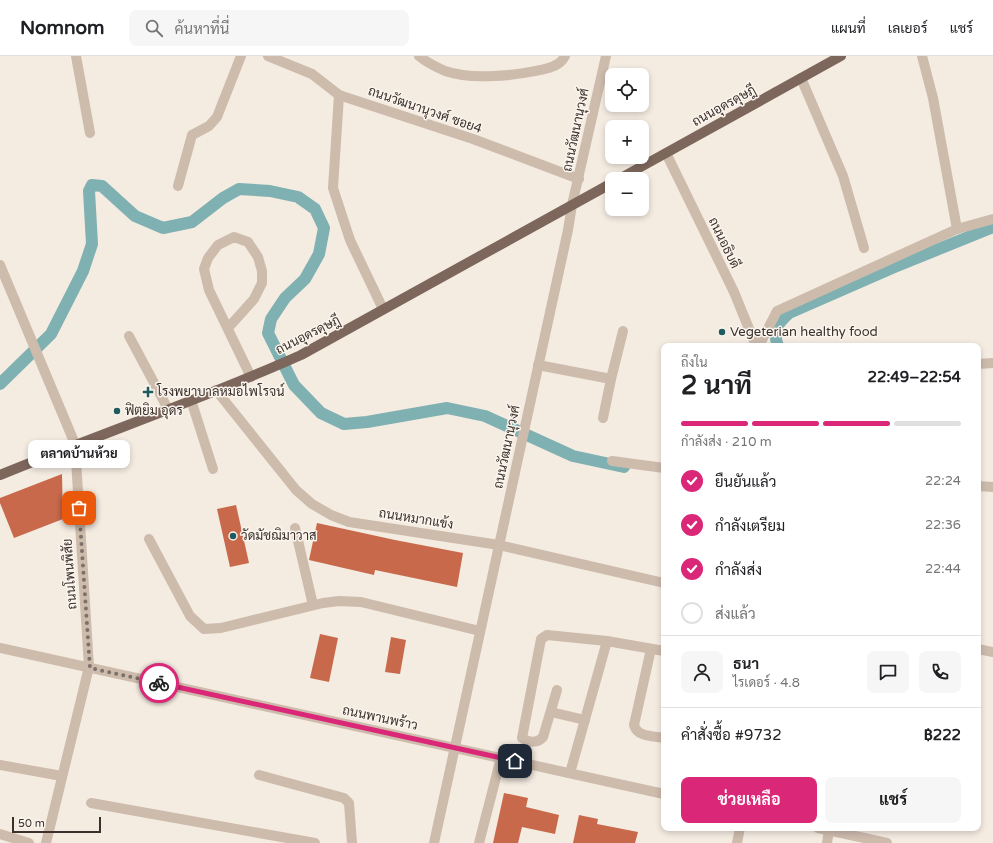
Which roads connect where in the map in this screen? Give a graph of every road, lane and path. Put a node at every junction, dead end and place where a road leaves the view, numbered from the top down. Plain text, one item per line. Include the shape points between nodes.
1 (76, 56) edge
2 (241, 56) edge
3 (268, 56) edge
4 (419, 56) edge
5 (565, 56) edge
6 (606, 56) edge
7 (841, 56) edge
8 (922, 56) edge
9 (801, 78) junction
10 (339, 95) junction
11 (90, 133) dead end
12 (666, 153) junction
13 (632, 172) edge
14 (579, 179) junction
15 (178, 186) dead end
16 (605, 187) edge
17 (572, 205) junction
18 (993, 219) edge
19 (957, 229) junction
20 (864, 248) dead end
21 (0, 265) edge
22 (383, 310) junction
23 (228, 328) junction
24 (624, 331) dead end
25 (129, 336) dead end
26 (755, 343) edge
27 (761, 343) edge
28 (993, 363) edge
29 (538, 364) junction
30 (981, 364) edge
31 (251, 377) junction
32 (611, 379) junction
33 (216, 390) junction
34 (191, 400) junction
35 (168, 409) junction
36 (602, 418) dead end
37 (75, 444) junction
38 (612, 461) dead end
39 (661, 468) edge
40 (213, 469) dead end
41 (0, 475) edge
42 (981, 486) edge
43 (993, 487) edge
44 (295, 528) dead end
45 (149, 539) dead end
46 (499, 546) junction
47 (661, 582) edge
48 (312, 605) junction
49 (480, 630) junction
50 (606, 641) junction
51 (0, 648) edge
52 (651, 649) junction
53 (981, 650) edge
54 (661, 651) edge
55 (993, 652) edge
56 (90, 668) junction
57 (557, 690) dead end
58 (551, 712) junction
59 (585, 720) junction
60 (661, 738) edge
61 (455, 748) junction
62 (501, 758) junction
63 (0, 765) edge
64 (570, 773) junction
65 (259, 775) dead end
66 (62, 776) junction
67 (661, 793) edge
68 (91, 803) dead end
69 (739, 831) edge
70 (829, 831) edge
71 (832, 831) edge
72 (0, 834) edge
73 (866, 841) edge
74 (29, 843) edge
75 (46, 843) edge
76 (316, 843) edge
77 (352, 843) edge
78 (434, 843) edge
79 (479, 843) edge
80 (737, 843) edge
81 (827, 843) edge
82 (886, 843) edge

1 - 11 street
2 - 15 street via 217,117 209,126 192,135
3 - 10 street, ถนนวัฒนานุวงศ์ ซอย4 via 312,74
4 - 5 street via 445,71 463,75 495,76 542,70 555,66
6 - 14 street, ถนนวัฒนานุวงศ์
7 - 9 main road, ถนนอุดรดุษฎี
8 - 19 street via 933,98
9 - 12 main road, ถนนอุดรดุษฎี
9 - 20 street via 843,176
10 - 14 street, ถนนวัฒนานุวงศ์ ซอย4
10 - 22 street via 333,188 350,240
12 - 13 main road, ถนนอุดรดุษฎี
12 - 26 street, ถนนอธิบดี via 734,292
14 - 17 street, ถนนวัฒนานุวงศ์
16 - 17 main road, ถนนอุดรดุษฎี
17 - 22 main road, ถนนอุดรดุษฎี
17 - 29 street, ถนนวัฒนานุวงศ์
18 - 19 street
19 - 27 street via 777,311
21 - 37 street, ถนนโพนพิสัย
22 - 31 main road, ถนนอุดรดุษฎี via 301,355
23 - 23 street via 208,290 204,269 208,258 218,245 234,237 248,242 258,257 262,282 254,299
23 - 31 street
24 - 32 street
25 - 35 street
28 - 30 street
29 - 32 street
29 - 46 street, ถนนวัฒนานุวงศ์
31 - 33 main road, ถนนอุดรดุษฎี
32 - 36 street
33 - 34 main road, ถนนอุดรดุษฎี
33 - 46 street, ถนนหมากแข้ง via 296,490 312,504 331,515 349,522
34 - 35 main road, ถนนอุดรดุษฎี
34 - 40 street
35 - 37 main road, ถนนอุดรดุษฎี
37 - 41 main road, ถนนอุดรดุษฎี
37 - 56 street, ถนนโพนพิสัย
38 - 39 street
42 - 43 street
44 - 48 street
45 - 48 street via 190,616 204,629 221,628
46 - 47 street, ถนนหมากแข้ง
46 - 49 street, ถนนวัฒนานุวงศ์
48 - 49 street via 339,601 361,602
49 - 61 street, ถนนวัฒนานุวงศ์
50 - 52 street
50 - 58 street via 543,636 522,738 540,741
50 - 59 street
51 - 56 street, ถนนพานพร้าว
52 - 54 street
52 - 60 street via 634,725 639,734
53 - 55 street
56 - 61 street, ถนนพานพร้าว
56 - 66 street, ถนนโพนพิสัย
57 - 58 street
58 - 59 street
59 - 64 street
61 - 62 street, ถนนพานพร้าว
61 - 78 street, ถนนวัฒนานุวงศ์
62 - 64 street, ถนนพานพร้าว
62 - 79 street
63 - 66 street
64 - 67 street, ถนนพานพร้าว
65 - 77 street via 347,800
66 - 75 street, ถนนโพนพิสัย
68 - 76 street
69 - 80 street
70 - 81 street
71 - 73 street
72 - 74 street
73 - 82 street

